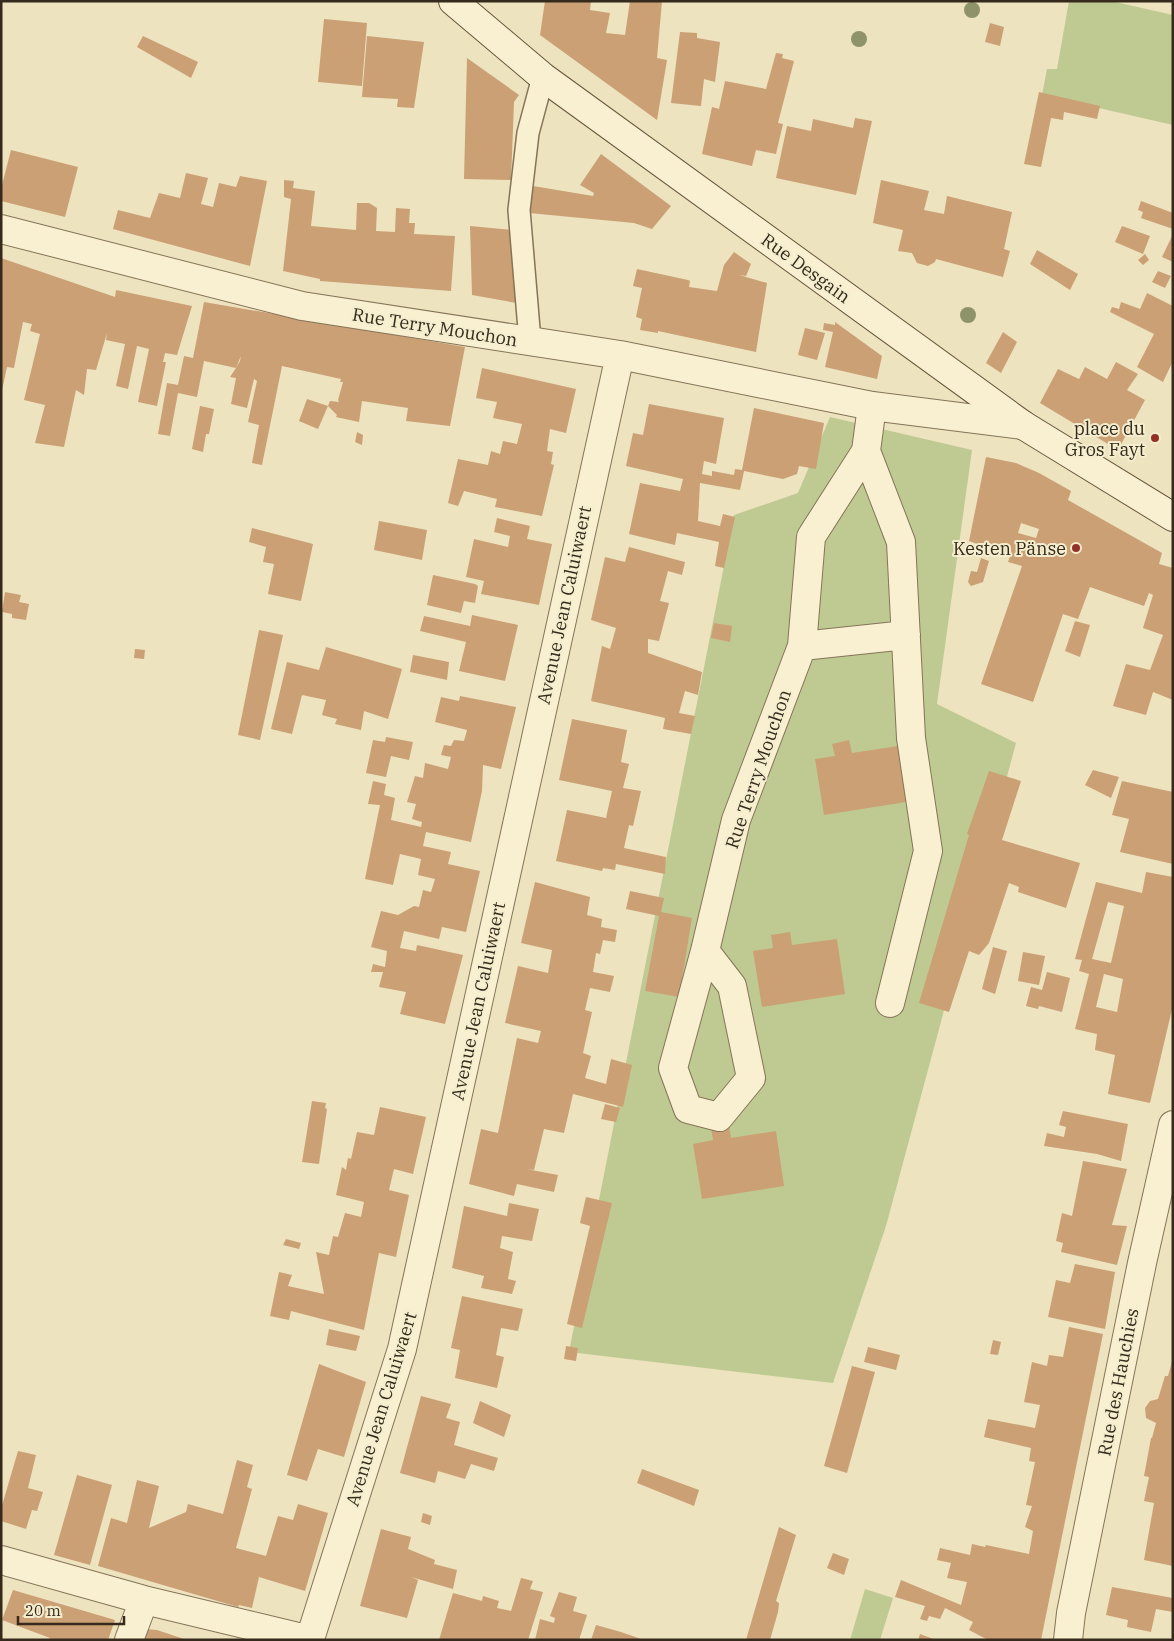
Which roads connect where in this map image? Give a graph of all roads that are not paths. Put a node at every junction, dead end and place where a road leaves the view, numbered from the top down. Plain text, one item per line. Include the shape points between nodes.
1 (453, 1) edge
2 (543, 77) junction
3 (1, 229) edge
4 (530, 341) junction
5 (620, 355) junction
6 (872, 406) junction
7 (1023, 425) junction
8 (866, 451) junction
9 (1173, 517) edge
10 (906, 636) junction
11 (802, 646) junction
12 (706, 950) junction
13 (890, 1003) dead end
14 (1173, 1125) edge
15 (1, 1560) edge
16 (144, 1600) junction
17 (129, 1640) edge
18 (310, 1640) edge
19 (1068, 1640) edge

1 - 2 street, Rue Desgain
2 - 4 lane via 528,132 519,210
2 - 7 street, Rue Desgain
3 - 4 street, Rue Terry Mouchon via 302,306
4 - 5 street, Rue Terry Mouchon
5 - 6 street, Rue Terry Mouchon
5 - 18 street, Avenue Jean Caluiwaert via 402,1350
6 - 7 street, Rue Terry Mouchon
6 - 8 street, Rue Terry Mouchon
7 - 9 street, Rue Desgain
8 - 10 street, Rue Terry Mouchon via 901,542
8 - 11 street, Rue Terry Mouchon via 811,537
10 - 11 street
10 - 13 street, Rue Terry Mouchon via 911,738 928,851
11 - 12 street, Rue Terry Mouchon via 736,820
12 - 12 street, Rue Terry Mouchon via 732,986 751,1078 719,1116 688,1110 673,1068
14 - 19 street, Rue des Hauchies via 1140,1272
15 - 16 street
16 - 17 street
16 - 18 street

